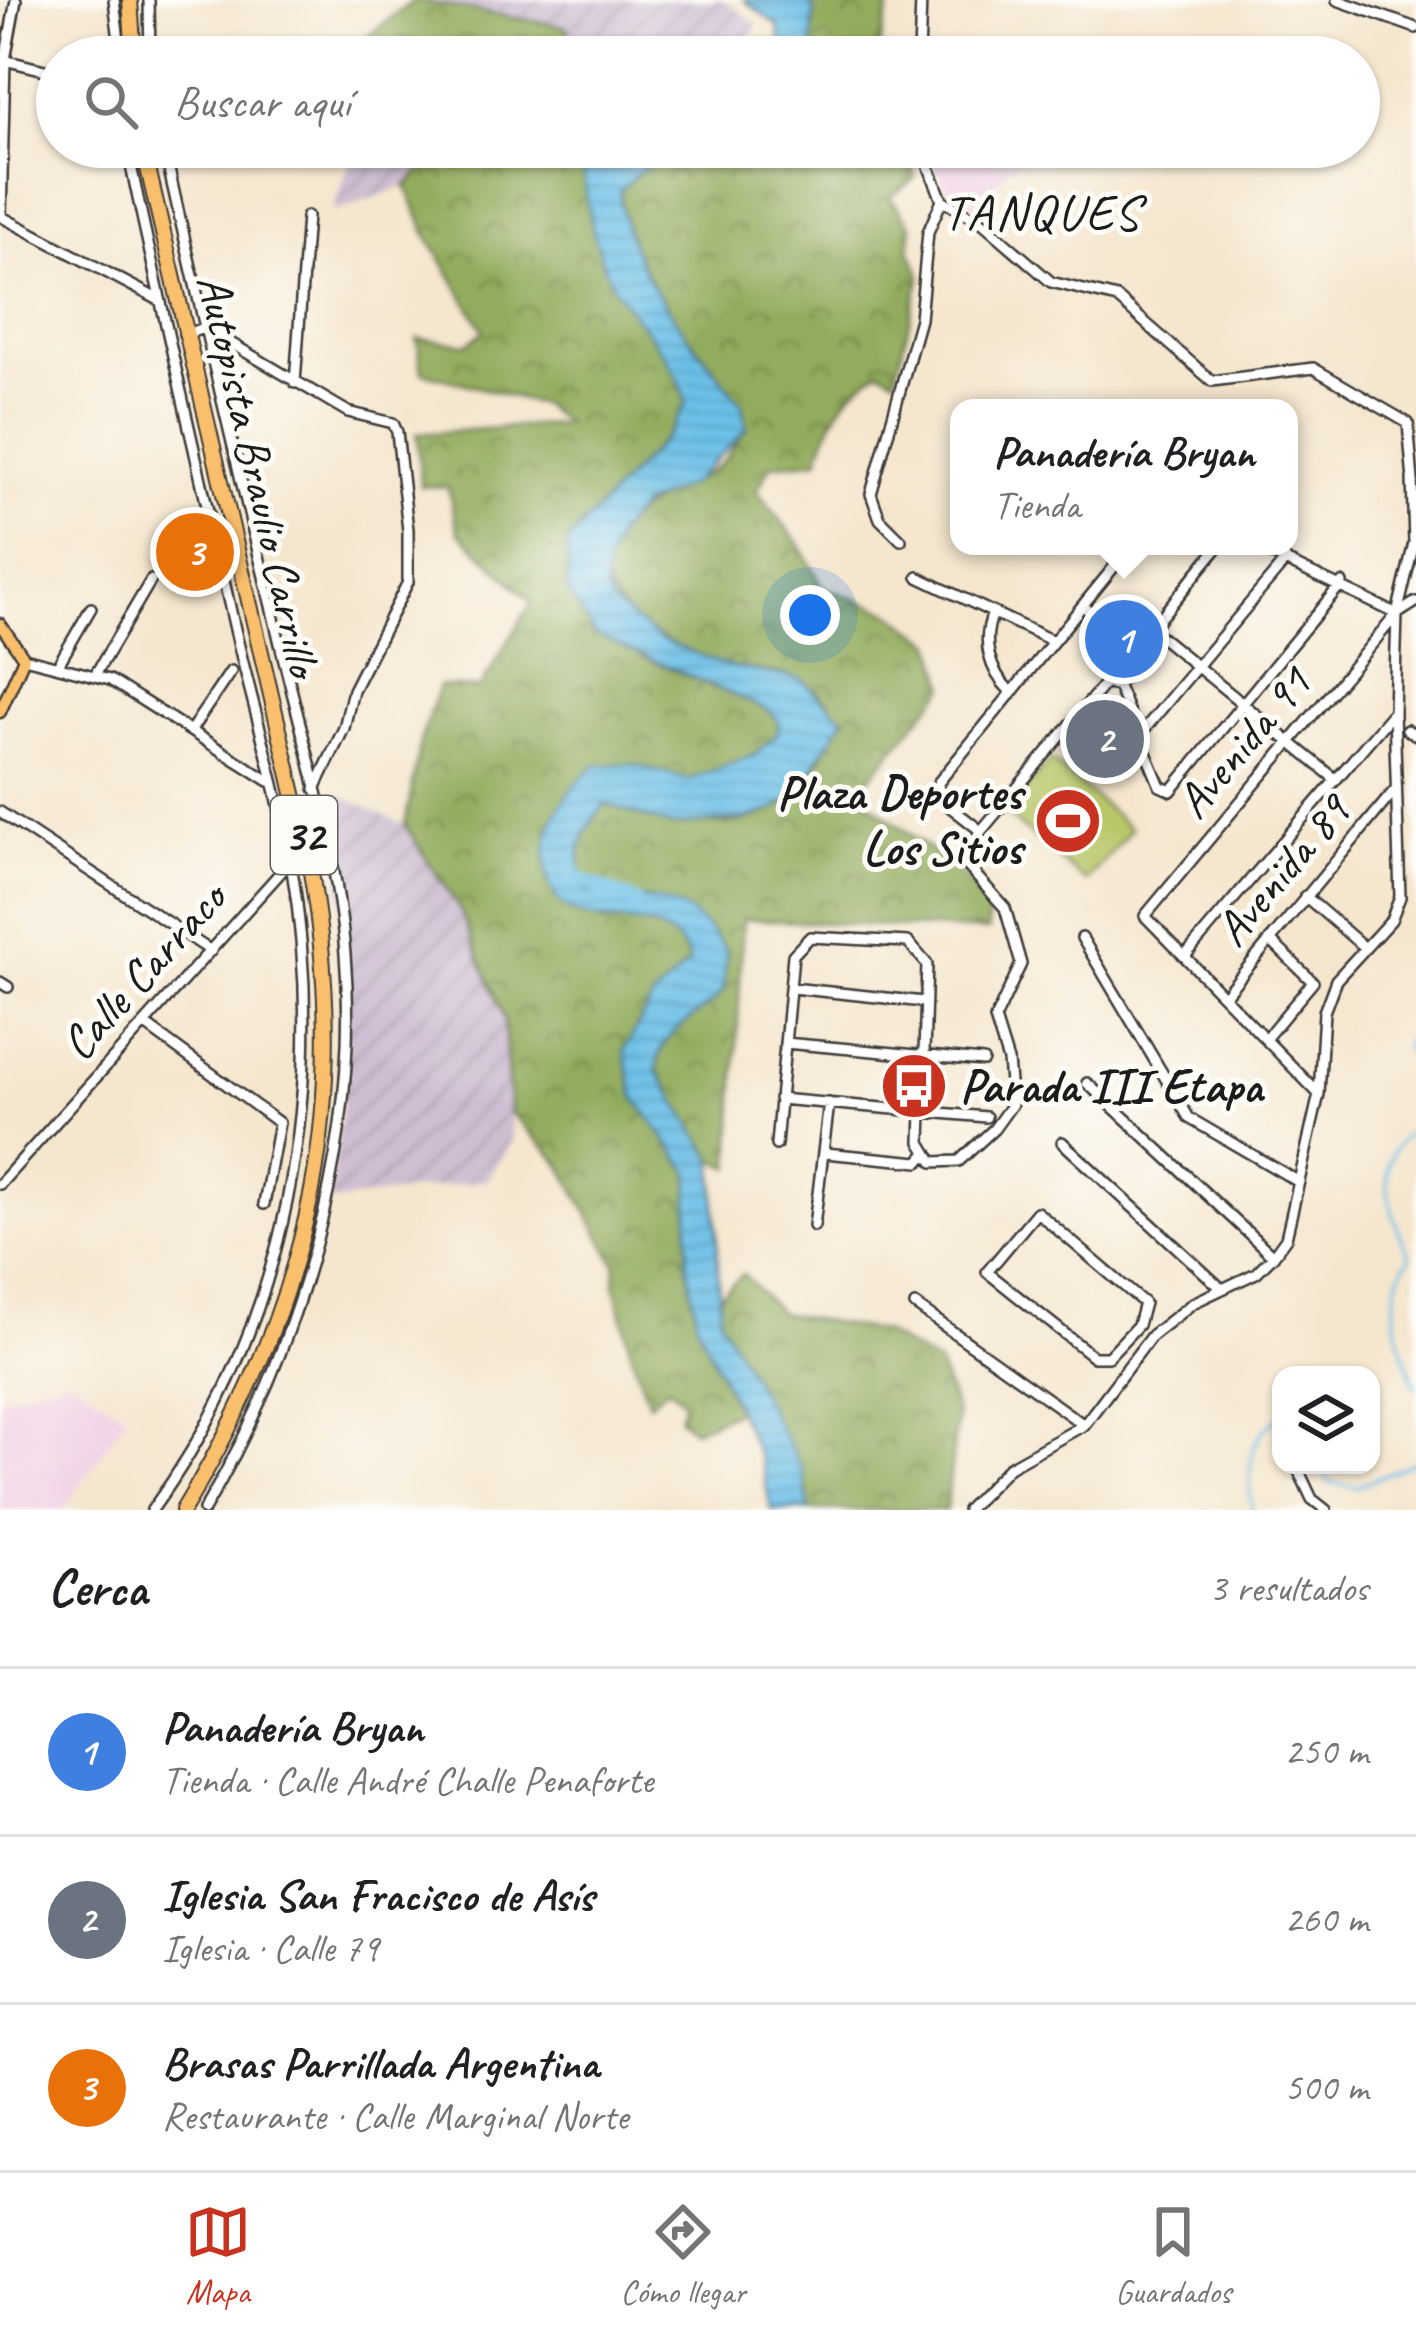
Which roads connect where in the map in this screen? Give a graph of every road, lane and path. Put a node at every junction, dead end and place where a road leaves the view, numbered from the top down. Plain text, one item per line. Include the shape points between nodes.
1 (16, 0) edge
2 (114, 0) edge
3 (130, 0) edge
4 (149, 0) edge
5 (921, 0) edge
6 (1337, 0) edge
7 (1416, 28) edge
8 (118, 36) edge
9 (133, 36) edge
10 (150, 36) edge
11 (920, 36) edge
12 (2, 59) edge
13 (36, 68) edge
14 (131, 168) edge
15 (148, 168) edge
16 (169, 168) edge
17 (929, 168) edge
18 (942, 200) junction
19 (307, 216) dead end
20 (1, 217) edge
21 (159, 300) junction
22 (205, 328) junction
23 (184, 334) junction
24 (295, 383) junction
25 (1412, 478) junction
26 (1416, 492) edge
27 (901, 541) dead end
28 (1124, 555) edge
29 (1212, 555) edge
30 (1275, 555) edge
31 (1286, 560) junction
32 (918, 577) dead end
33 (151, 580) dead end
34 (1342, 584) junction
35 (1416, 602) edge
36 (1082, 605) junction
37 (92, 608) dead end
38 (993, 613) junction
39 (1397, 614) junction
40 (0, 624) edge
41 (1151, 629) junction
42 (1053, 641) junction
43 (24, 658) junction
44 (58, 665) junction
45 (1113, 667) junction
46 (1200, 668) junction
47 (231, 671) dead end
48 (95, 675) junction
49 (1111, 683) junction
50 (1011, 692) junction
51 (1245, 705) junction
52 (0, 712) edge
53 (1394, 712) junction
54 (191, 730) junction
55 (1138, 737) junction
56 (1289, 742) junction
57 (1334, 778) junction
58 (270, 782) junction
59 (315, 789) junction
60 (1394, 790) junction
61 (0, 812) edge
62 (981, 831) junction
63 (325, 843) junction
64 (306, 845) junction
65 (290, 859) junction
66 (1305, 896) junction
67 (1082, 938) dead end
68 (1270, 940) junction
69 (1365, 948) junction
70 (211, 951) junction
71 (1185, 956) junction
72 (792, 988) junction
73 (1226, 994) junction
74 (924, 1002) junction
75 (144, 1024) junction
76 (1266, 1038) junction
77 (785, 1043) junction
78 (920, 1057) junction
79 (983, 1061) dead end
80 (1087, 1083) dead end
81 (1319, 1094) junction
82 (778, 1099) junction
83 (829, 1103) junction
84 (922, 1112) junction
85 (986, 1117) dead end
86 (1062, 1142) dead end
87 (776, 1145) dead end
88 (825, 1153) junction
89 (926, 1154) junction
90 (1299, 1182) junction
91 (0, 1184) edge
92 (264, 1204) dead end
93 (814, 1226) dead end
94 (306, 1255) junction
95 (1274, 1256) junction
96 (1222, 1289) junction
97 (916, 1305) dead end
98 (1138, 1325) junction
99 (1152, 1335) junction
100 (1084, 1425) junction
101 (239, 1433) junction
102 (1300, 1474) edge
103 (152, 1510) edge
104 (183, 1510) edge
105 (204, 1510) edge
106 (968, 1510) edge
107 (1326, 1510) edge

1 - 12 street
2 - 8 street
3 - 9 highway
4 - 10 street
5 - 11 street
6 - 7 street
12 - 13 street
12 - 20 street
14 - 21 street
15 - 23 highway, Autopista Braulio Carrillo / 32
16 - 22 street
17 - 18 street
18 - 25 street via 983,223 1051,282 1122,301 1212,381 1310,368 1325,374 1410,426
18 - 27 street via 928,232 920,320 871,494
19 - 24 street
20 - 21 street
21 - 58 street
22 - 23 street
22 - 24 street
22 - 59 street
23 - 64 highway, Autopista Braulio Carrillo / 32
24 - 59 street via 365,419 393,423 408,530 401,602 353,690
25 - 26 street
25 - 39 street via 1414,544
28 - 36 street
29 - 41 street
30 - 31 street
31 - 34 street
31 - 46 street
32 - 38 street
33 - 48 street
34 - 39 street
34 - 51 street
35 - 39 street
36 - 42 street
36 - 45 street
37 - 44 street
38 - 42 street
38 - 50 street via 989,656
39 - 53 street
39 - 56 street, Avenida 91
40 - 43 main road
41 - 45 street
41 - 46 street
42 - 50 street
43 - 44 street
43 - 52 main road
44 - 48 street
45 - 49 street
45 - 49 street via 1122,679
46 - 51 street
46 - 55 street
47 - 54 street
48 - 54 street
49 - 55 street
49 - 62 street
50 - 62 street via 936,788
51 - 55 street via 1166,791
51 - 56 street
53 - 57 street
53 - 60 street
54 - 58 street
56 - 57 street
56 - 71 street, Avenida 91 via 1145,916
57 - 71 street
58 - 65 street
59 - 63 street
60 - 66 street, Avenida 89
60 - 69 street via 1400,897
61 - 70 street
62 - 89 street via 963,861 1005,908 1021,964 995,1019 1012,1104 958,1161 941,1164
63 - 64 street
63 - 94 street via 346,956 345,1082
64 - 94 highway, Autopista Braulio Carrillo / 32 via 321,933 326,1057
65 - 70 street, Calle Carraco
65 - 103 street via 308,1040 288,1206 223,1394
66 - 68 street, Avenida 89
66 - 69 street
67 - 90 street via 1189,1118
68 - 73 street, Avenida 89
68 - 76 street via 1313,982
69 - 81 street via 1336,980 1324,1012
70 - 75 street, Calle Carraco
71 - 73 street
72 - 74 street
72 - 74 street via 795,948 810,937 908,942 927,964
72 - 77 street
73 - 76 street
74 - 78 street
75 - 91 street, Calle Carraco
75 - 92 street via 279,1123
76 - 81 street
77 - 78 street
77 - 82 street
78 - 79 street
78 - 84 street
80 - 95 street
81 - 90 street
82 - 83 street
82 - 87 street
83 - 84 street
83 - 88 street
84 - 85 street
84 - 89 street
86 - 96 street
88 - 89 street via 919,1162
88 - 93 street
90 - 95 street via 1287,1239
94 - 101 highway, Autopista Braulio Carrillo / 32
95 - 96 street
96 - 99 street
97 - 100 street
98 - 98 street via 1108,1357 1094,1357 992,1278 988,1266 1037,1212 1144,1303
98 - 99 street
99 - 100 street
100 - 106 street via 1009,1467
101 - 104 highway, Autopista Braulio Carrillo / 32
101 - 105 street
102 - 107 street

